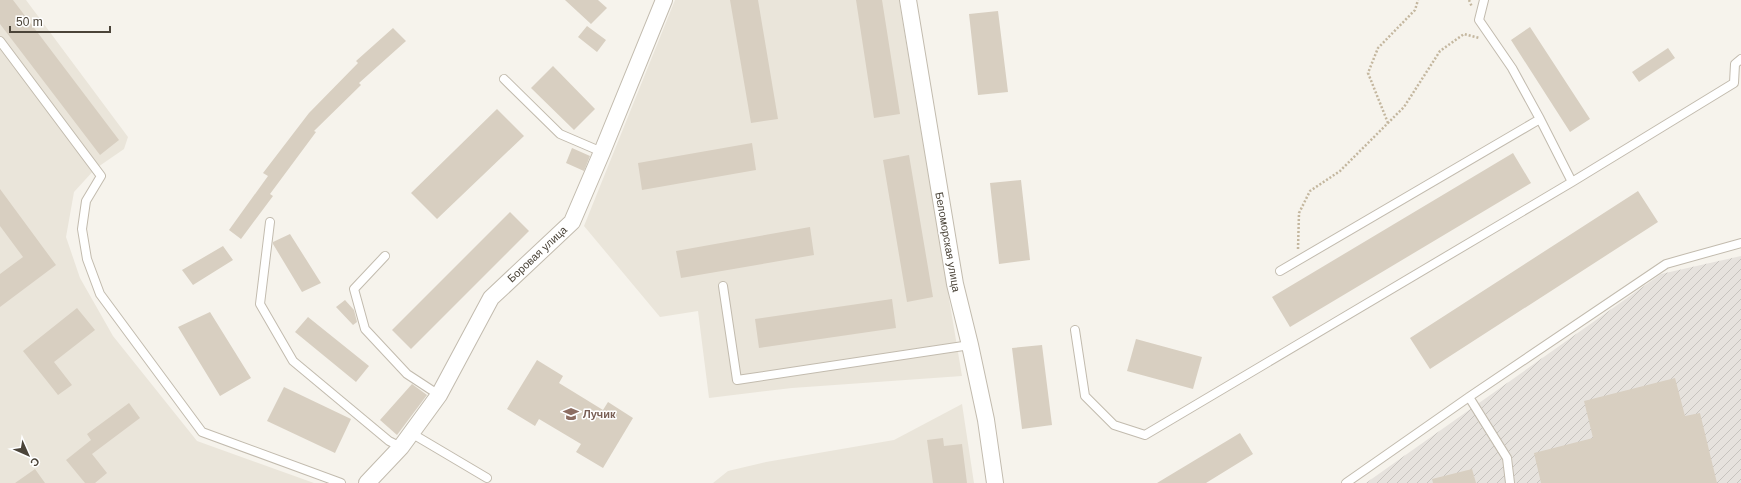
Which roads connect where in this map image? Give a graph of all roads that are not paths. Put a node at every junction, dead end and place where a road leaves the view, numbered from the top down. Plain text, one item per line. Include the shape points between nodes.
1 (664, 0) edge
2 (908, 0) edge
3 (1484, 0) edge
4 (0, 41) edge
5 (1741, 59) edge
6 (504, 79) dead end
7 (1540, 119) junction
8 (602, 152) junction
9 (1572, 182) junction
10 (270, 222) dead end
11 (1741, 243) edge
12 (385, 256) dead end
13 (1280, 271) dead end
14 (723, 286) dead end
15 (1075, 330) dead end
16 (970, 345) junction
17 (439, 395) junction
18 (1469, 397) junction
19 (412, 433) junction
20 (401, 447) junction
21 (487, 478) dead end
22 (341, 483) edge
23 (367, 483) edge
24 (995, 483) edge
25 (1346, 483) edge
26 (1510, 483) edge

1 - 8 street, Боровая улица
2 - 16 street, Беломорская улица via 954,284
3 - 7 lane via 1479,20 1512,68
4 - 22 lane via 101,176 86,201 82,229 87,259 100,294 202,432
5 - 9 lane via 1735,64 1734,83
6 - 8 lane via 560,134
7 - 9 lane
7 - 13 lane
8 - 17 street, Боровая улица via 572,222 491,298
9 - 15 lane via 1145,435 1114,426 1085,396
10 - 20 lane via 260,304 293,361 389,441
11 - 18 lane via 1666,264
12 - 17 lane via 354,290 366,329 407,374
14 - 16 lane via 737,380
16 - 24 street, Беломорская улица via 986,420
17 - 19 street, Боровая улица
18 - 25 lane
18 - 26 lane via 1507,458
19 - 20 street, Боровая улица
19 - 21 lane
20 - 23 street, Боровая улица

